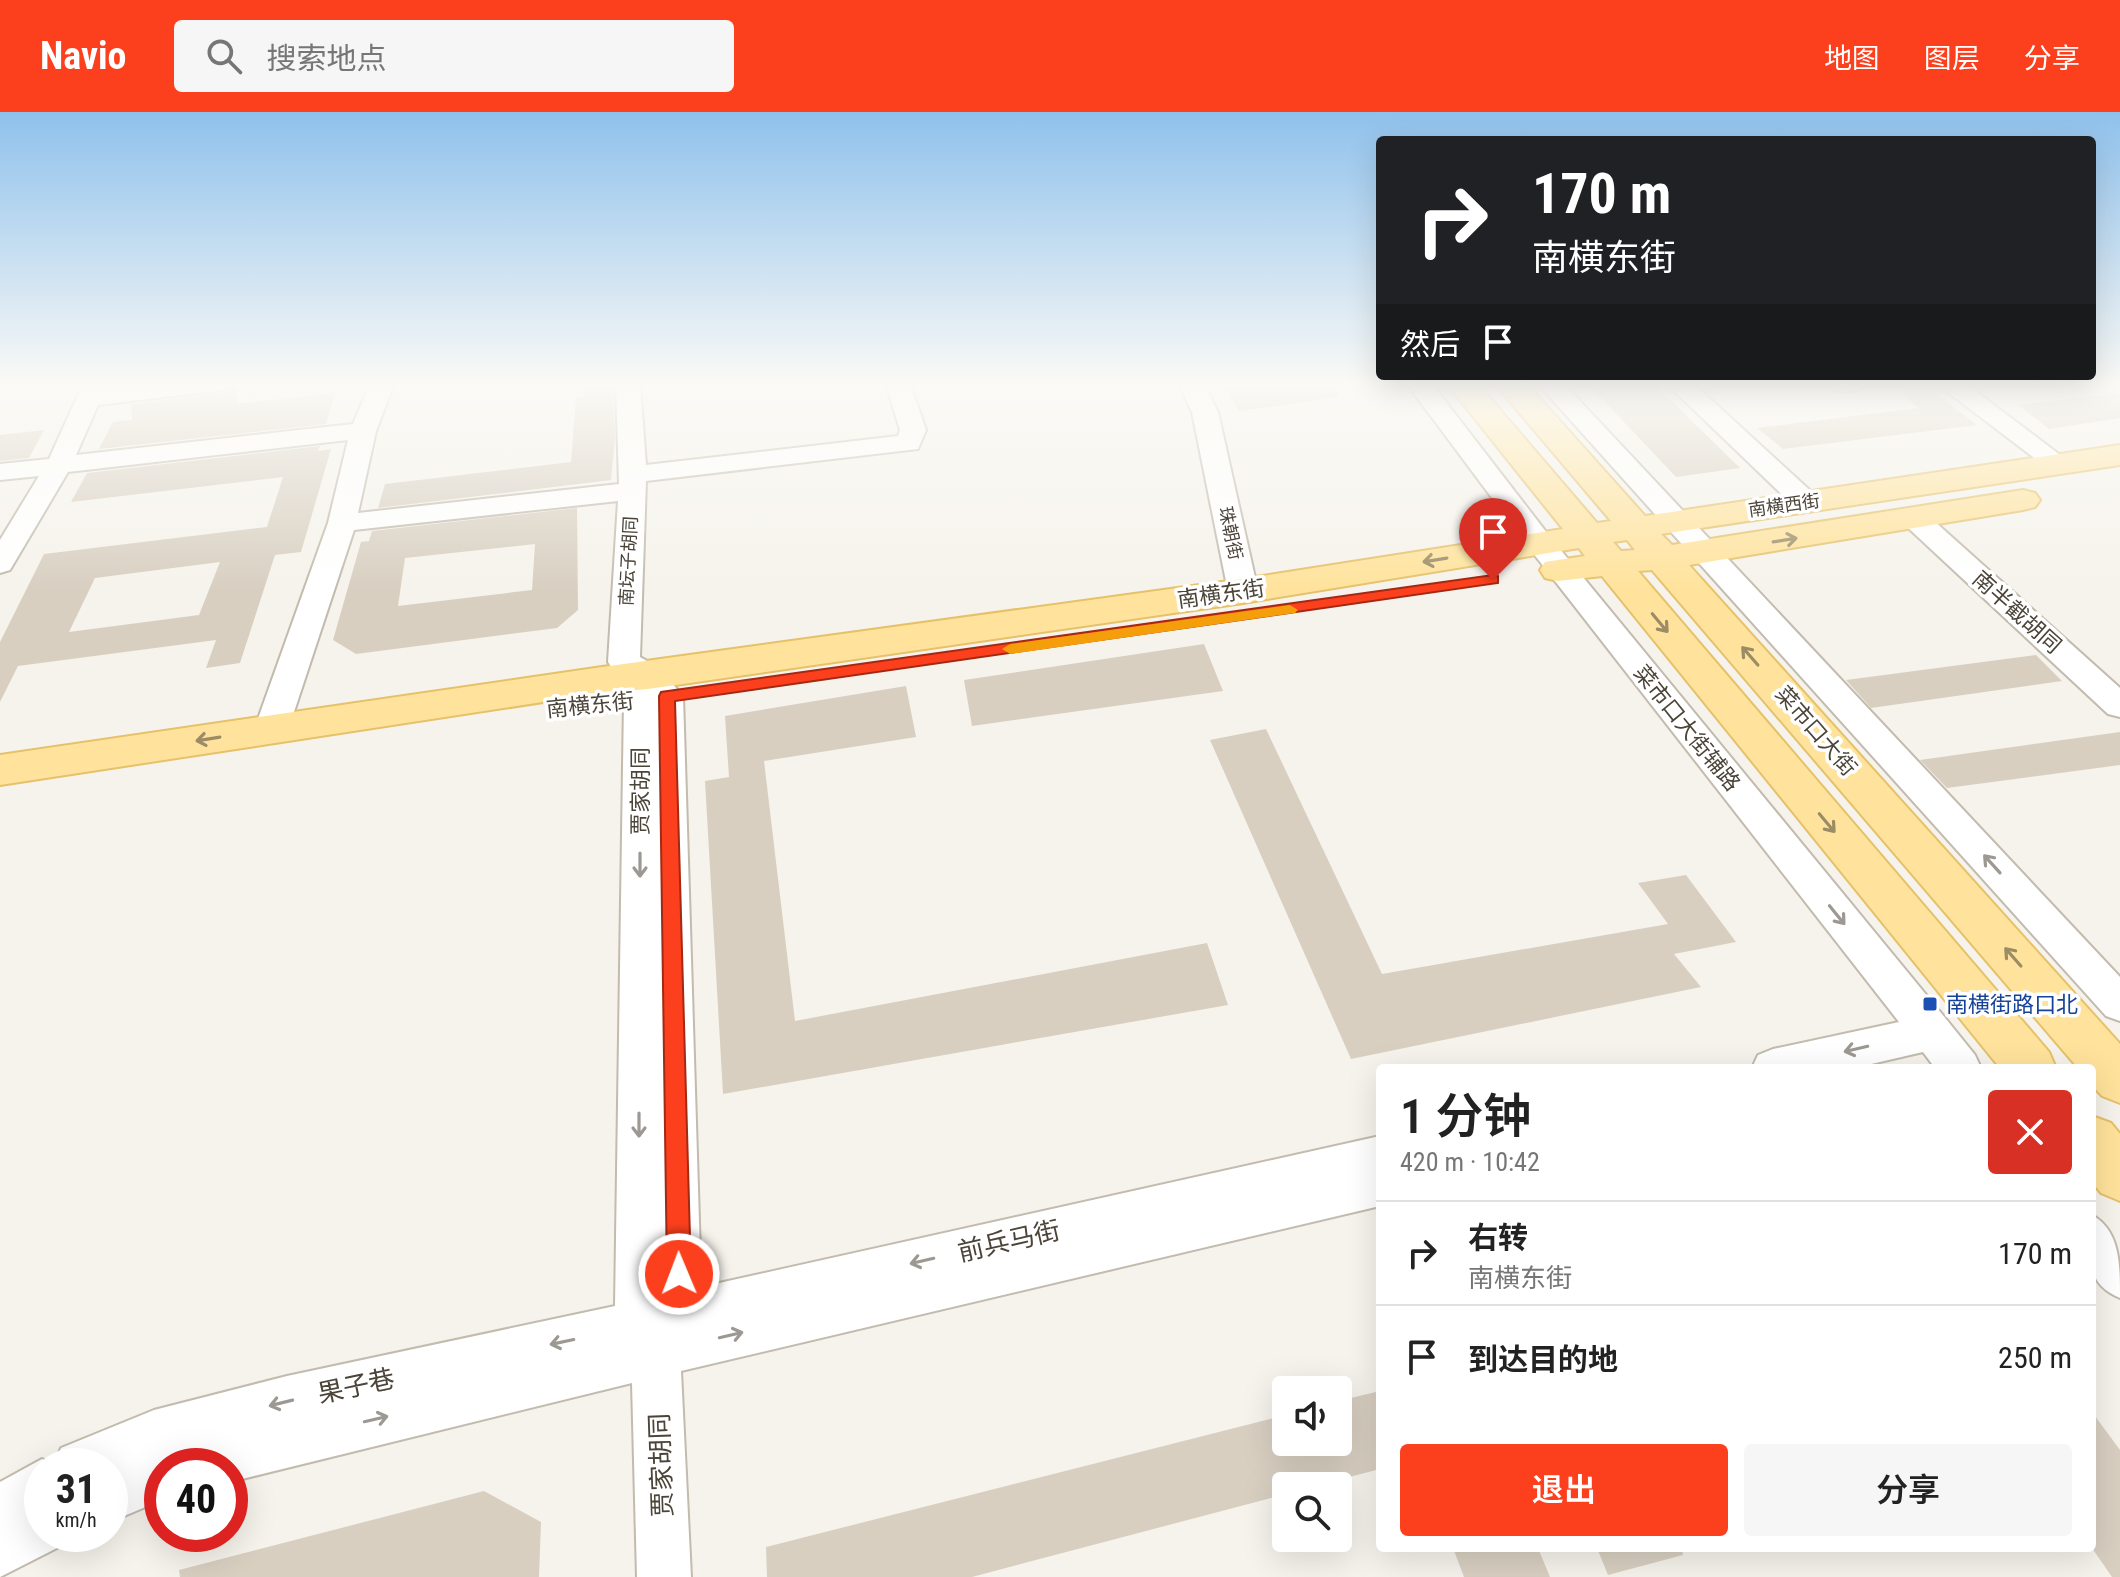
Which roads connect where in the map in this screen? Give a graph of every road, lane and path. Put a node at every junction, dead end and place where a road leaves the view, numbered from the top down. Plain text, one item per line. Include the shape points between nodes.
1 (65, 452) edge
2 (172, 452) edge
3 (358, 452) edge
4 (631, 452) edge
5 (844, 452) edge
6 (1214, 452) edge
7 (1471, 452) edge
8 (1518, 452) edge
9 (1577, 452) edge
10 (1599, 452) edge
11 (1753, 452) edge
12 (2043, 452) edge
13 (2120, 455) edge
14 (2059, 464) junction
15 (59, 465) junction
16 (0, 472) edge
17 (632, 483) junction
18 (2120, 485) edge
19 (1806, 502) junction
20 (1914, 518) junction
21 (342, 523) junction
22 (1660, 536) junction
23 (1599, 550) junction
24 (1708, 552) junction
25 (1551, 556) junction
26 (0, 564) edge
27 (1243, 591) junction
28 (652, 691) junction
29 (2120, 706) edge
30 (271, 730) junction
31 (0, 770) edge
32 (0, 796) edge
33 (2120, 1004) edge
34 (1947, 1051) edge
35 (1814, 1064) edge
36 (1901, 1064) edge
37 (2028, 1064) edge
38 (2120, 1080) edge
39 (2096, 1146) edge
40 (1376, 1158) edge
41 (2120, 1175) edge
42 (1376, 1186) edge
43 (2096, 1243) edge
44 (2120, 1275) edge
45 (656, 1332) junction
46 (123, 1448) edge
47 (248, 1450) edge
48 (24, 1497) edge
49 (0, 1512) edge
50 (24, 1535) edge
51 (0, 1550) edge
52 (664, 1577) edge

1 - 15 street
2 - 15 street
3 - 21 street
4 - 17 street, 南坛子胡同
5 - 17 street
6 - 27 street, 珠朝街
7 - 25 street, 菜市口大街辅路
8 - 23 main road
9 - 22 main road, 菜市口大街
10 - 22 street
11 - 19 street
12 - 14 street
13 - 14 main road, 南横西街
14 - 19 main road, 南横西街
15 - 16 street
15 - 26 street
17 - 21 street
17 - 28 street, 南坛子胡同 via 624,662
18 - 20 main road, 南横西街
19 - 22 main road, 南横西街
24 -> 20 main road, 南横西街
20 - 29 street, 南半截胡同
21 - 30 street
22 - 23 main road, 南横东街
22 - 24 main road, 南横西街
38 -> 22 main road, 菜市口大街
23 - 25 main road, 南横东街
23 -> 37 main road
33 -> 24 street
25 -> 27 main road, 南横东街
25 - 28 main road, 南横东街
25 -> 34 street, 菜市口大街辅路
27 - 28 main road, 南横东街
28 - 30 main road, 南横东街 via 602,680
28 - 32 main road, 南横东街 via 452,721 284,756
28 - 45 street, 贾家胡同
30 -> 31 main road, 南横东街
34 -> 35 street
34 - 36 street
39 - 41 main road
40 -> 45 street, 前兵马街
45 -> 42 street, 前兵马街
43 - 44 street
45 -> 46 street, 果子巷 via 287,1401
47 -> 45 street, 果子巷
45 - 52 street, 贾家胡同
48 - 49 street
50 - 51 street

